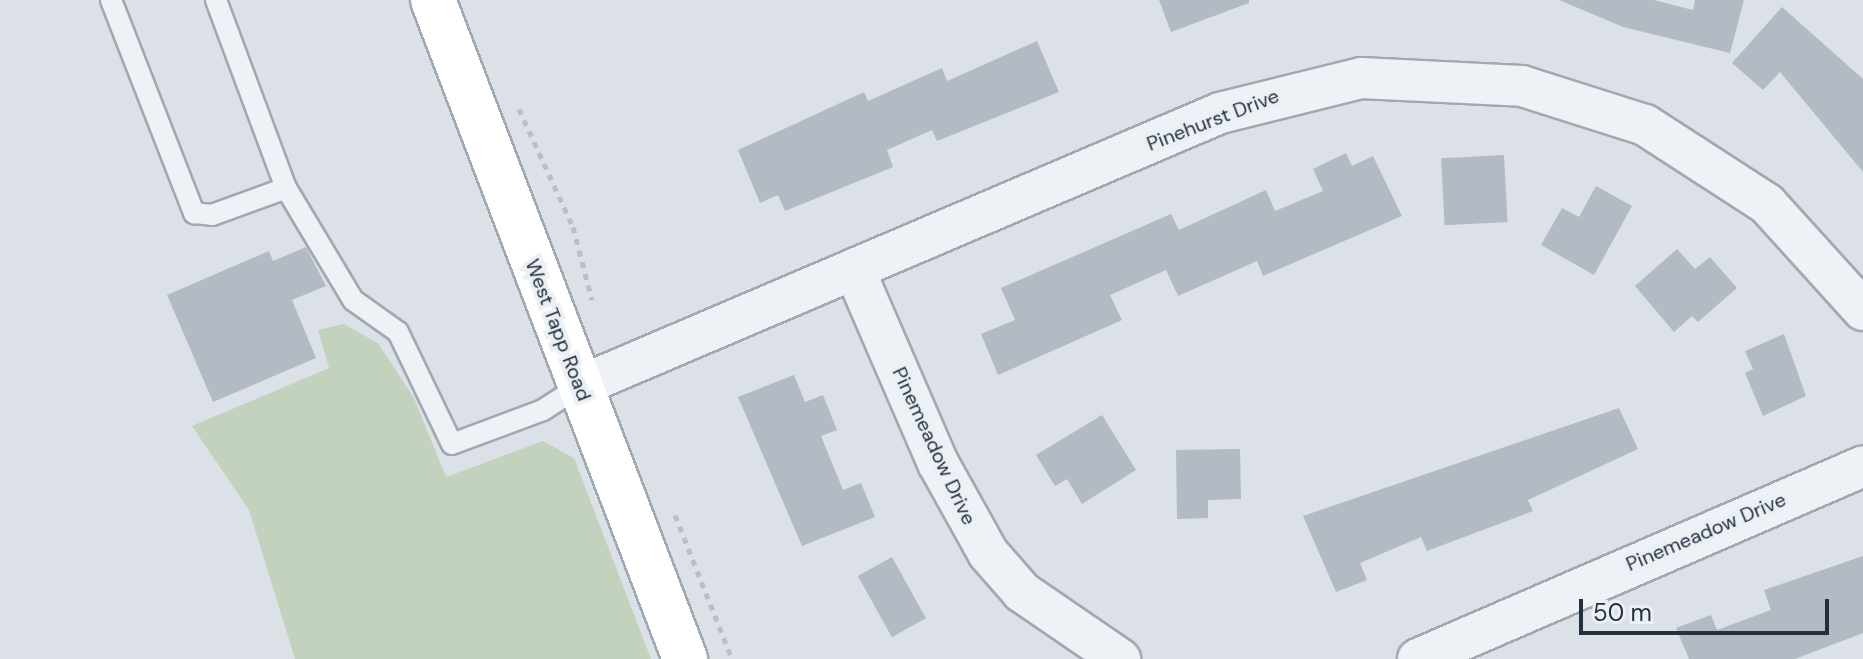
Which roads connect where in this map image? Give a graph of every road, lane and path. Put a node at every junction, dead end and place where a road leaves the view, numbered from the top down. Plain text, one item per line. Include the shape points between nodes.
1 (111, 0) edge
2 (216, 0) edge
3 (433, 0) edge
4 (516, 102) dead end
5 (286, 188) junction
6 (854, 269) junction
7 (1863, 310) edge
8 (595, 311) dead end
9 (580, 386) junction
10 (1863, 466) edge
11 (669, 500) dead end
12 (685, 659) edge
13 (732, 659) edge
14 (1120, 659) edge
15 (1418, 659) edge

1 - 5 lane via 194,213 212,215
2 - 5 lane
3 - 9 main road, West Tapp Road
4 - 8 path via 573,227
5 - 9 lane via 353,300 398,332 452,444 543,410
6 - 7 street, Pinehurst Drive via 1270,96 1361,78 1475,79 1592,105 1690,150 1802,236
6 - 9 street, Pinehurst Drive
6 - 14 street, Pinemeadow Drive via 938,463 988,553 1022,592
9 - 12 main road, West Tapp Road
10 - 15 street, Pinemeadow Drive
11 - 13 path

